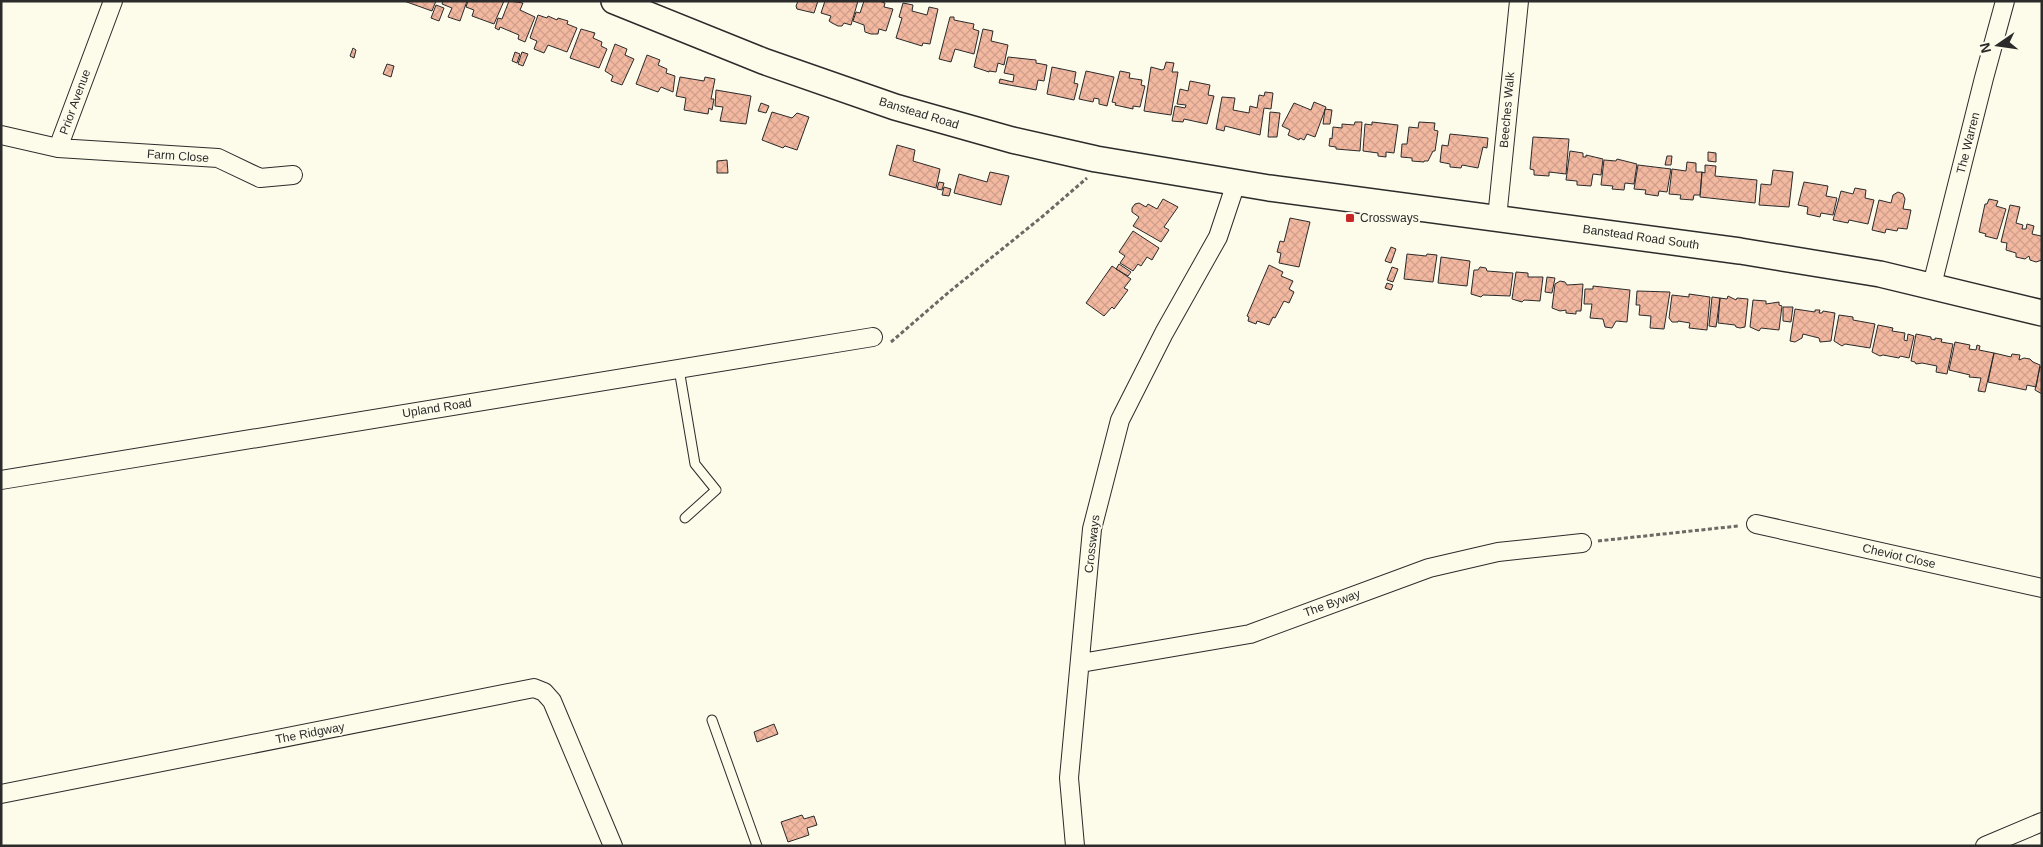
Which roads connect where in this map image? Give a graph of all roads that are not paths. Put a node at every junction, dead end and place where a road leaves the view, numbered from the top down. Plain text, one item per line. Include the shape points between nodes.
1 (113, 1) edge
2 (614, 1) edge
3 (1519, 1) edge
4 (2005, 1) edge
5 (1, 135) edge
6 (58, 148) junction
7 (293, 175) dead end
8 (1236, 183) junction
9 (1497, 218) junction
10 (1932, 285) junction
11 (2042, 313) edge
12 (874, 337) road end
13 (679, 369) junction
14 (1, 480) edge
15 (685, 518) dead end
16 (1756, 524) road end
17 (1582, 543) road end
18 (2042, 588) edge
19 (1081, 662) junction
20 (712, 720) dead end
21 (1, 794) edge
22 (2042, 822) edge
23 (613, 846) edge
24 (757, 846) edge
25 (1075, 846) edge
26 (1985, 846) edge

1 - 6 street, Prior Avenue
2 - 8 street, Banstead Road via 763,62 895,107 1096,159
3 - 9 street, Beeches Walk
4 - 10 street, The Warren
5 - 6 street, Prior Avenue
6 - 7 street, Farm Close via 218,158 260,178
8 - 9 street, Banstead Road South
8 - 19 street, Crossways via 1218,237 1120,420 1092,529
9 - 10 street, Banstead Road South via 1740,251
10 - 11 street, Banstead Road South
12 - 13 street, Upland Road
13 - 14 street, Upland Road
13 - 15 lane via 695,464 716,490
16 - 18 street, Cheviot Close
17 - 19 street, The Byway via 1498,552 1429,568 1250,634
19 - 25 street, Crossways via 1069,778
20 - 24 lane
21 - 23 street, The Ridgway via 534,688 544,692 552,701
22 - 26 street

